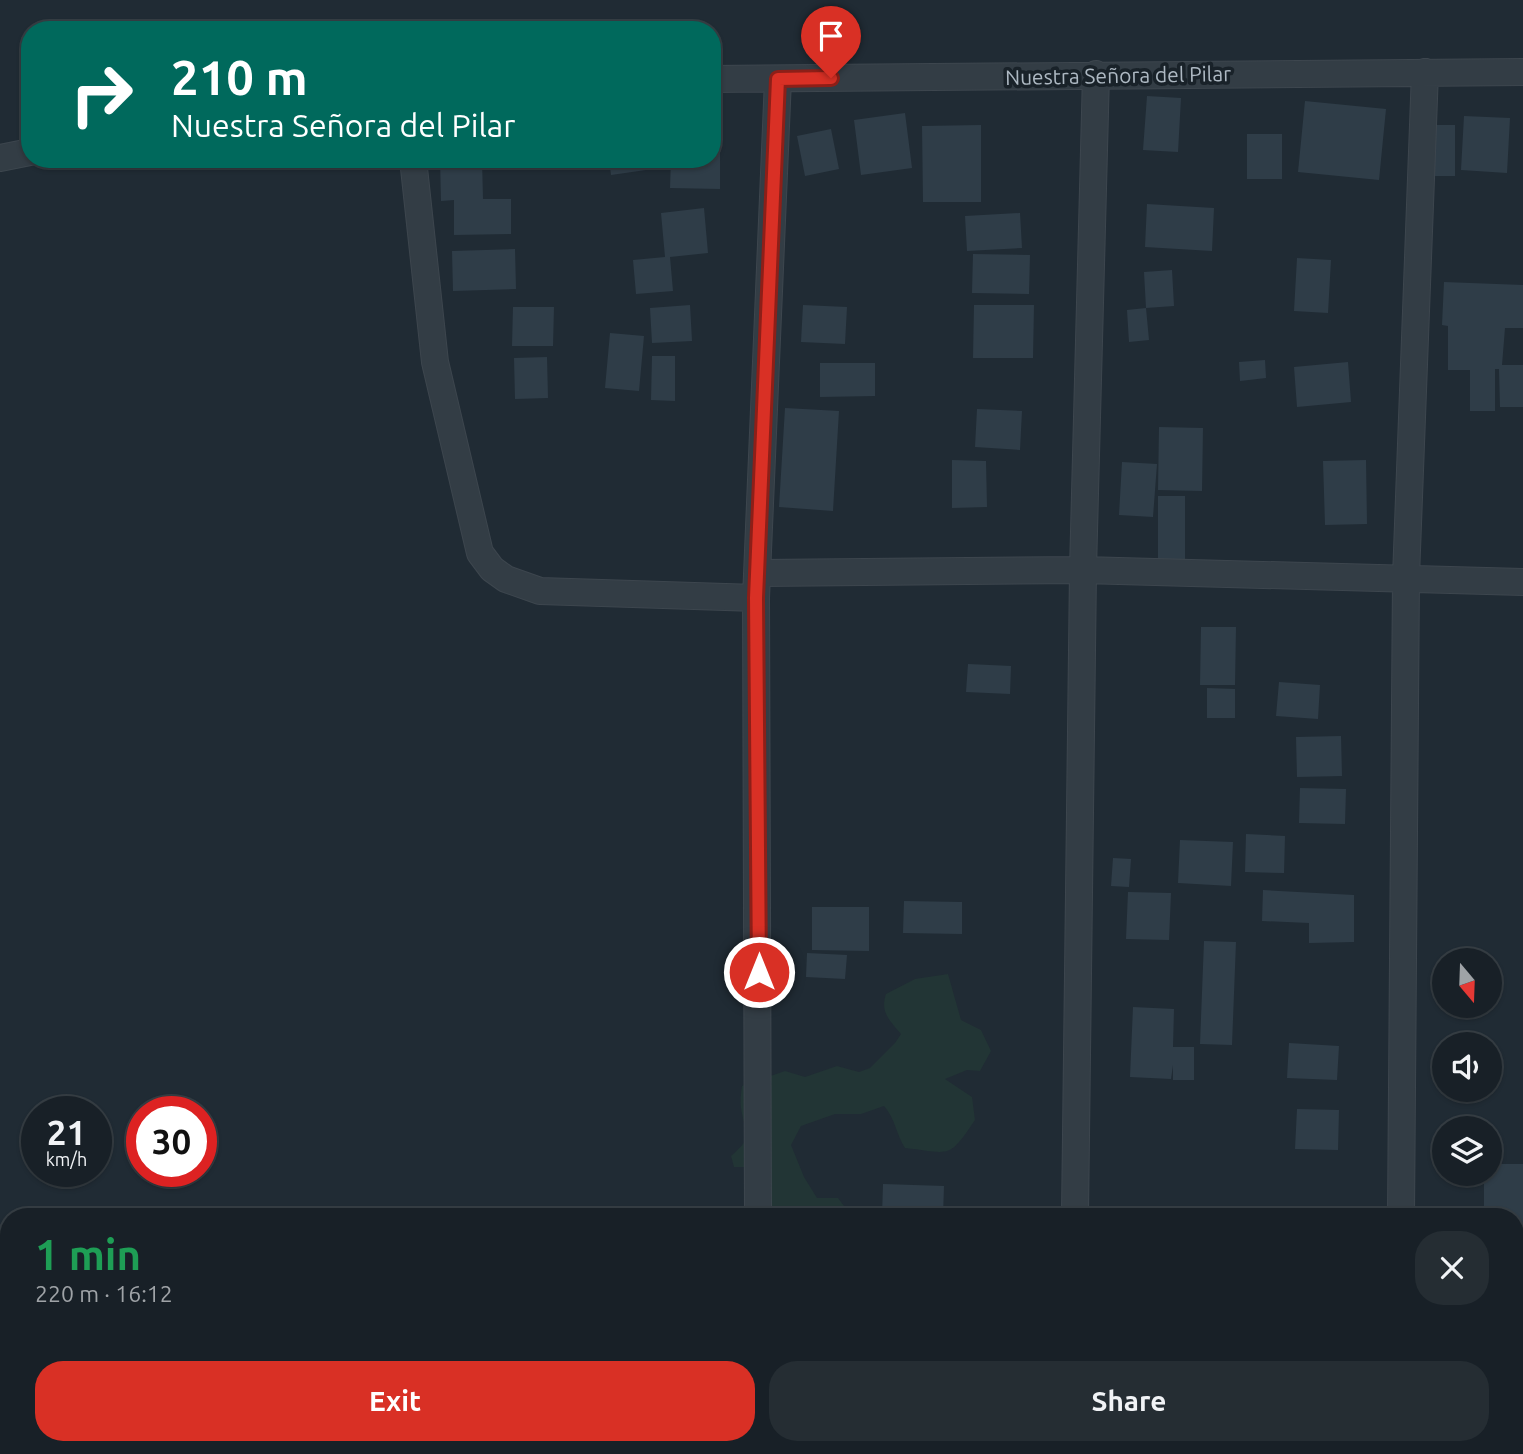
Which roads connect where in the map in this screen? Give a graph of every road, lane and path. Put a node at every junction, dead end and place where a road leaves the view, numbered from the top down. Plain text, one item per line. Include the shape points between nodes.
1 (1425, 72) junction
2 (1523, 72) edge
3 (1097, 74) junction
4 (721, 79) edge
5 (778, 79) junction
6 (21, 154) edge
7 (0, 159) edge
8 (414, 168) edge
9 (1083, 570) junction
10 (1406, 577) junction
11 (1523, 582) edge
12 (757, 585) junction
13 (758, 1208) edge
14 (1075, 1208) edge
15 (1401, 1208) edge

1 - 2 street, Nuestra Señora del Pilar
1 - 3 street, Nuestra Señora del Pilar
1 - 10 street
3 - 5 street, Nuestra Señora del Pilar
3 - 9 street
4 - 5 street, Nuestra Señora del Pilar
5 - 12 street
6 - 7 street
8 - 12 street via 435,362 480,554 492,569 540,591
9 - 10 street
9 - 12 street
9 - 14 street
10 - 11 street
10 - 15 street
12 - 13 street

